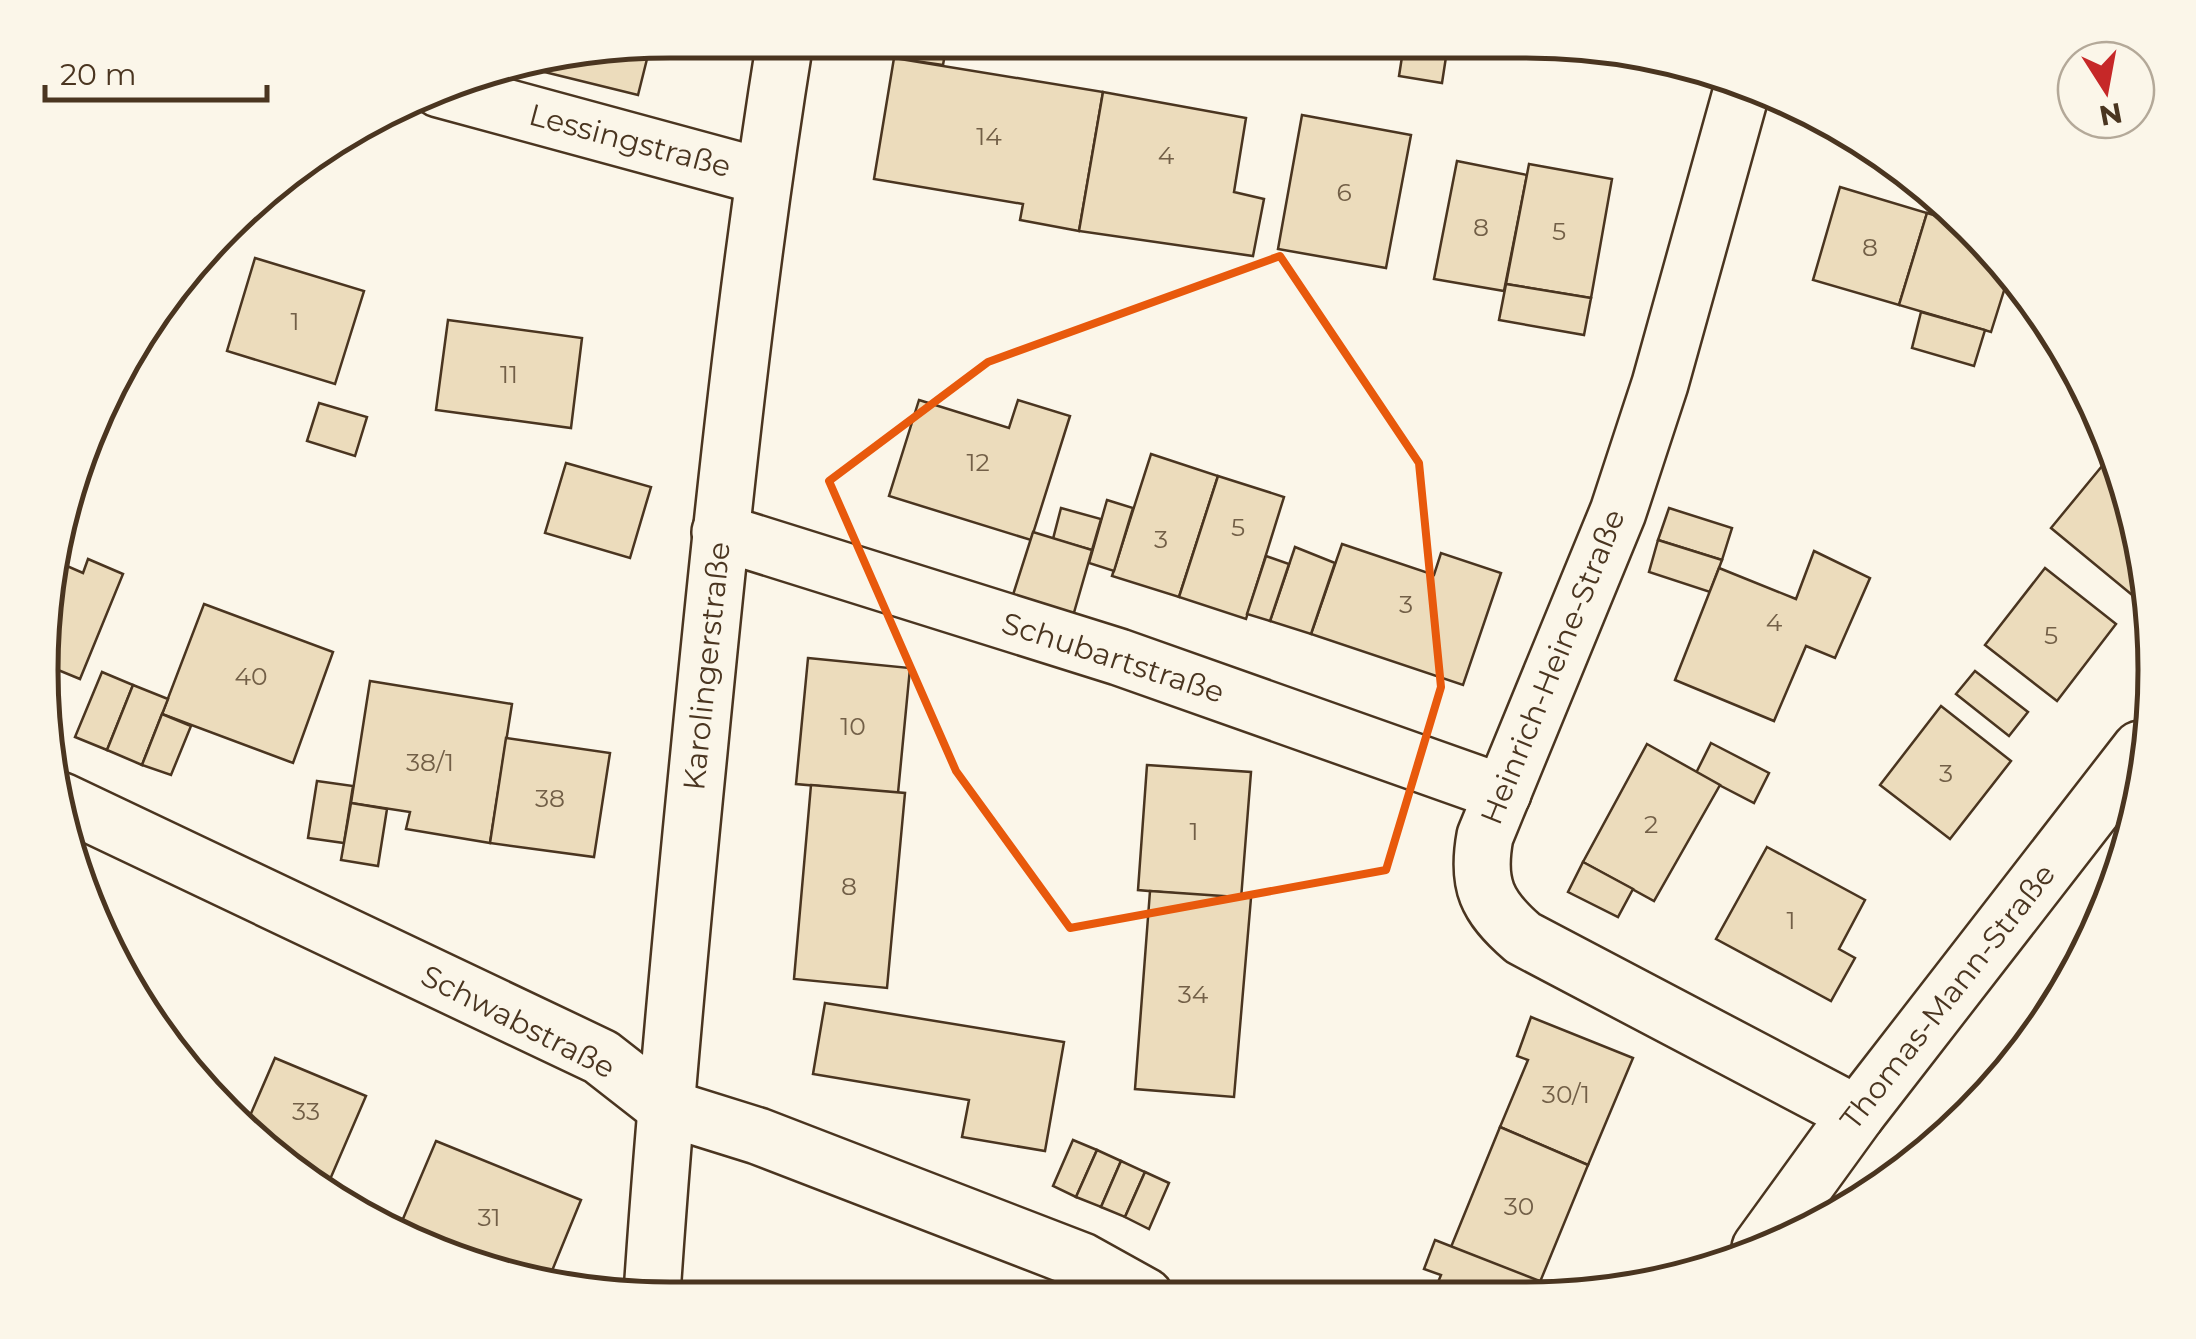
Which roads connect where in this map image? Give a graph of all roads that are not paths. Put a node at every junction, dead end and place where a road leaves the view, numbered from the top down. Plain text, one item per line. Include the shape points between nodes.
1 (782, 58) edge
2 (460, 95) edge
3 (1740, 96) edge
4 (763, 177) junction
5 (720, 532) junction
6 (2131, 760) edge
7 (1503, 792) junction
8 (73, 806) edge
9 (664, 1108) junction
10 (1857, 1114) junction
11 (1774, 1229) edge
12 (653, 1281) edge
13 (1120, 1282) edge

1 - 4 street, Karolingerstraße
2 - 4 street, Lessingstraße
3 - 7 street, Heinrich-Heine-Straße via 1618,512
4 - 5 street, Karolingerstraße
5 - 7 street, Schubartstraße via 1119,658
5 - 9 street, Karolingerstraße
6 - 10 street, Thomas-Mann-Straße
7 - 10 street, Heinrich-Heine-Straße via 1481,858 1495,914 1524,938
8 - 9 street, Schwabstraße via 601,1057
9 - 12 street, Karolingerstraße
9 - 13 street, Schwabstraße via 758,1136 1082,1261
10 - 11 street, Thomas-Mann-Straße

